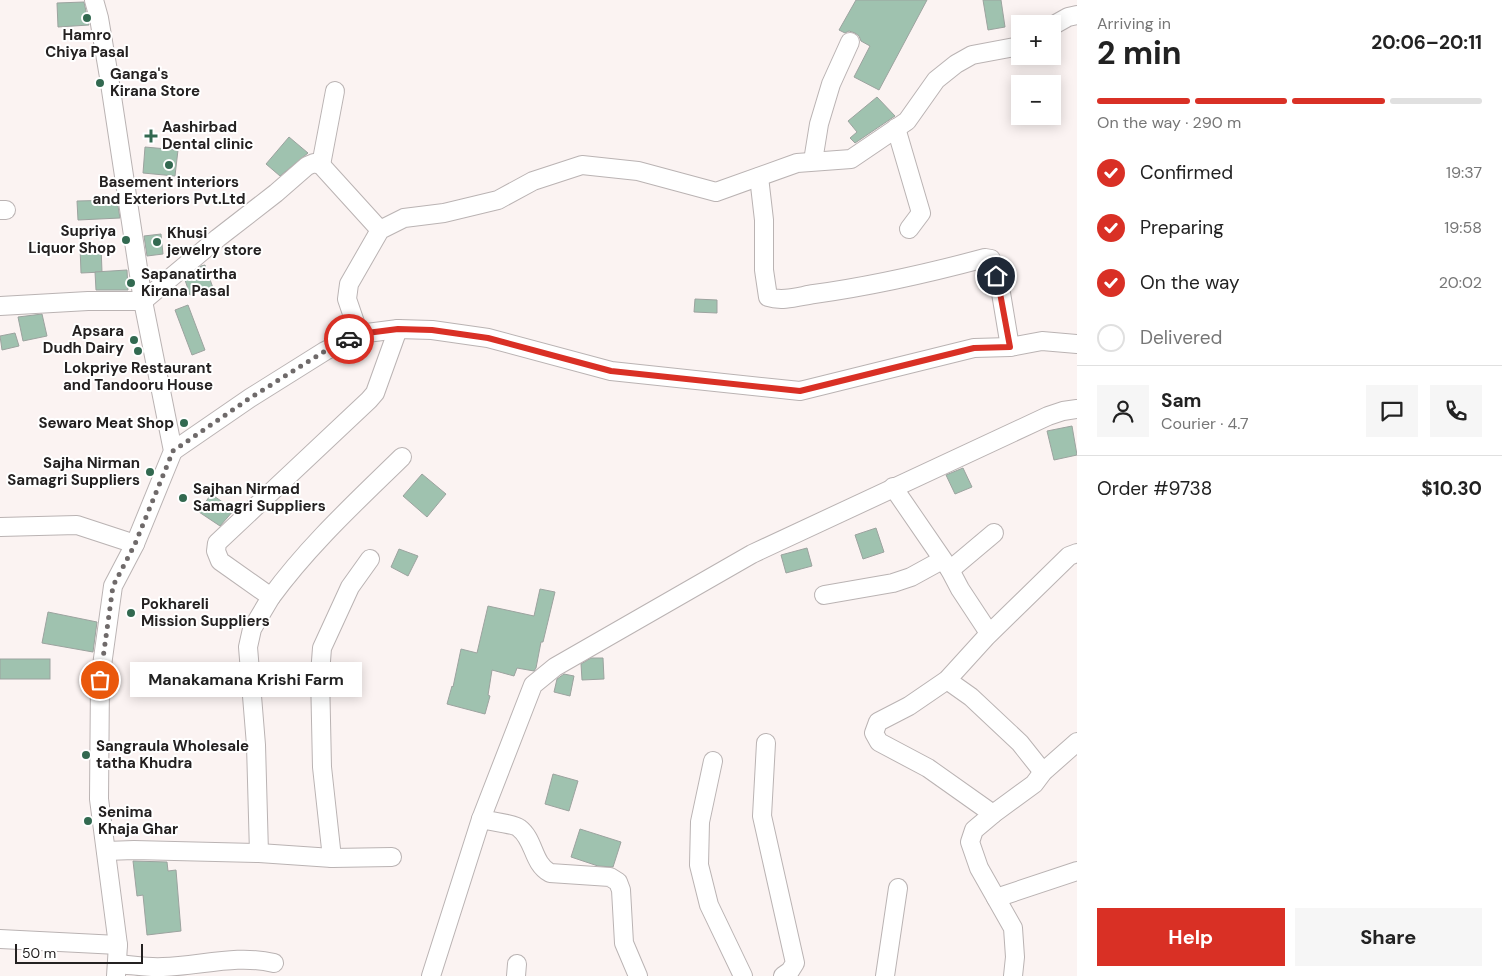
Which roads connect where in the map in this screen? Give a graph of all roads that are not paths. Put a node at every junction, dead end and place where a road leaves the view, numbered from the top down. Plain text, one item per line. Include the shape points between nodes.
1 (94, 0) edge
2 (1077, 15) edge
3 (1061, 20) edge
4 (850, 42) dead end
5 (1011, 48) edge
6 (335, 91) dead end
7 (896, 128) junction
8 (813, 161) junction
9 (321, 165) junction
10 (759, 177) junction
11 (909, 229) dead end
12 (380, 230) junction
13 (143, 301) junction
14 (0, 306) edge
15 (398, 329) junction
16 (359, 334) junction
17 (1077, 344) edge
18 (1010, 347) junction
19 (1077, 410) edge
20 (173, 451) junction
21 (402, 456) dead end
22 (893, 487) junction
23 (0, 527) edge
24 (994, 533) dead end
25 (135, 544) junction
26 (1074, 558) edge
27 (370, 559) dead end
28 (946, 565) junction
29 (824, 595) dead end
30 (271, 597) junction
31 (990, 633) junction
32 (947, 680) junction
33 (766, 742) dead end
34 (1077, 742) edge
35 (713, 761) dead end
36 (1043, 772) junction
37 (993, 814) junction
38 (481, 819) junction
39 (106, 851) junction
40 (260, 853) junction
41 (392, 857) dead end
42 (332, 858) junction
43 (1077, 871) edge
44 (898, 888) dead end
45 (996, 898) junction
46 (0, 939) edge
47 (118, 945) junction
48 (274, 963) dead end
49 (117, 970) edge
50 (431, 976) edge
51 (638, 976) edge
52 (743, 976) edge
53 (782, 976) edge
54 (886, 976) edge
55 (1013, 976) edge

1 - 13 street
2 - 3 street
4 - 8 street via 831,84 819,124
5 - 7 street via 972,55 956,64 936,80 907,121
6 - 9 street
7 - 8 street via 850,159
7 - 11 street via 921,213
8 - 10 street via 797,163
9 - 12 street
9 - 13 street via 307,166
10 - 12 street via 716,192 638,171 582,165 533,181 498,200 444,213 404,218
10 - 18 street via 768,297 779,300 845,290 991,259
12 - 16 street via 349,284 347,299
13 - 14 street
13 - 20 street
15 - 16 street
15 - 18 street via 488,338 611,371 800,391 974,348
15 - 30 street via 375,393 217,543 220,561
16 - 20 street via 325,351 250,398
17 - 18 street via 1042,341
19 - 22 street via 1048,416
20 - 25 street
21 - 30 street via 316,542
22 - 28 street
22 - 38 street via 752,554 555,667 533,685
23 - 25 street via 77,525
24 - 28 street
25 - 39 street via 113,586 100,680 99,800
26 - 31 street
27 - 42 street via 350,588 322,648 322,766
28 - 29 street via 893,583
28 - 31 street
30 - 40 street via 252,629 248,647
31 - 32 street
32 - 36 street via 971,697 1020,743
32 - 37 street via 878,722 874,732 879,742 928,768
33 - 53 street via 762,816 795,963
34 - 36 street
35 - 52 street via 700,822 699,865 709,905
36 - 37 street via 1034,784
37 - 45 street via 974,830 970,842 979,868
38 - 50 street
38 - 51 street via 519,828 531,842 542,868 550,873 610,877 618,882 624,942
39 - 40 street
39 - 47 street
40 - 42 street
41 - 42 street
43 - 45 street
44 - 54 street
45 - 55 street via 1013,928
46 - 47 street
47 - 49 street
48 - 49 street via 218,960

